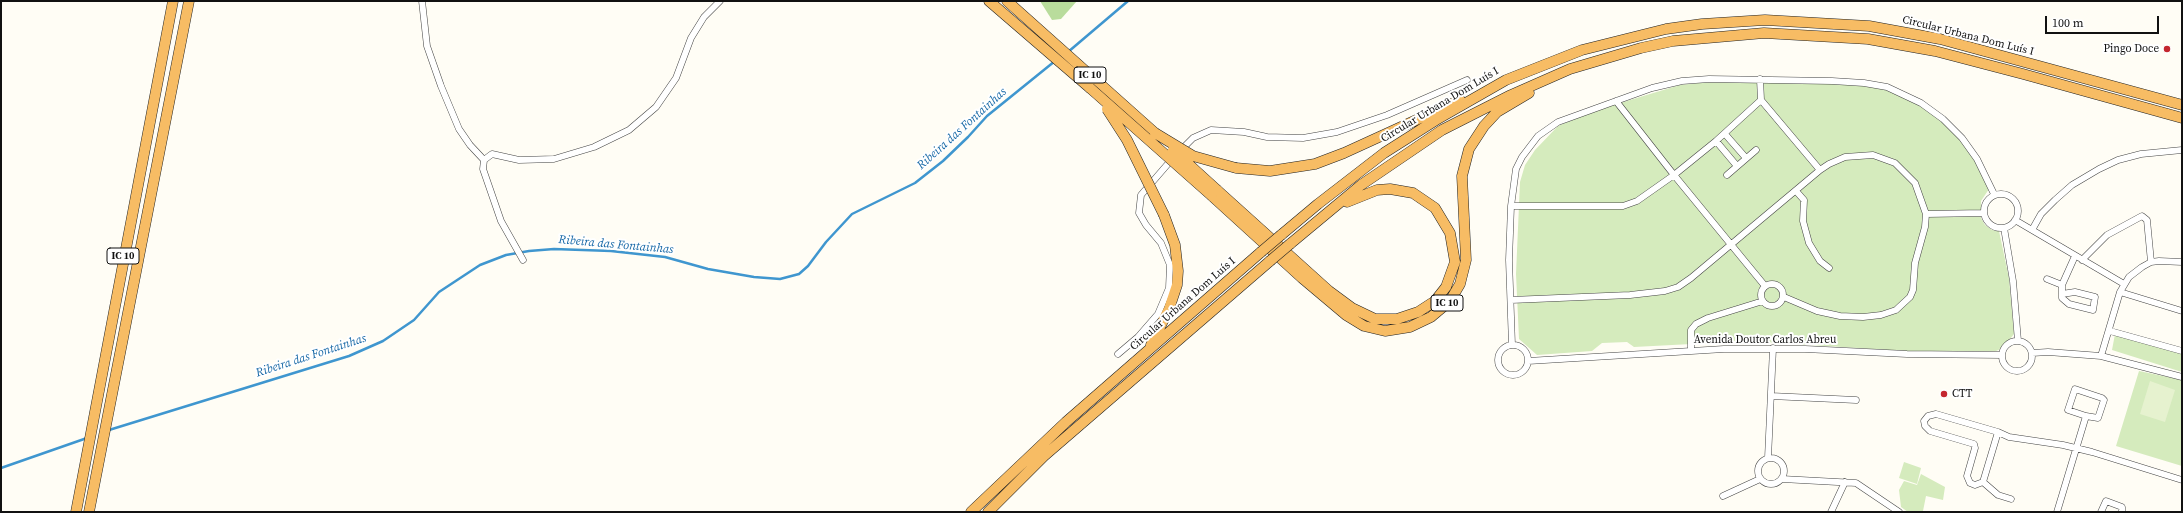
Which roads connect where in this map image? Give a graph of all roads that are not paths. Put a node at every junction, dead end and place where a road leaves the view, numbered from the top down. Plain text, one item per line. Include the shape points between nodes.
1 (173, 1) edge
2 (189, 1) edge
3 (422, 1) edge
4 (720, 1) edge
5 (1007, 1) edge
6 (991, 3) edge
7 (1570, 69) junction
8 (1760, 79) junction
9 (1467, 80) dead end
10 (1506, 80) junction
11 (1090, 88) junction
12 (1761, 100) junction
13 (1616, 101) junction
14 (2182, 105) edge
15 (2182, 118) edge
16 (1155, 133) junction
17 (1725, 134) junction
18 (1716, 141) junction
19 (1756, 150) dead end
20 (2182, 150) edge
21 (1746, 158) junction
22 (484, 160) junction
23 (1737, 166) junction
24 (1820, 170) junction
25 (1674, 175) junction
26 (1726, 175) dead end
27 (1796, 191) junction
28 (1215, 193) junction
29 (1994, 194) junction
30 (1511, 206) junction
31 (1984, 213) junction
32 (1326, 214) junction
33 (1926, 214) junction
34 (2015, 220) junction
35 (2004, 228) junction
36 (2032, 230) junction
37 (1731, 245) junction
38 (2075, 256) junction
39 (523, 260) dead end
40 (2082, 260) junction
41 (2152, 262) junction
42 (2182, 262) edge
43 (1829, 268) dead end
44 (2047, 279) dead end
45 (2124, 284) junction
46 (2062, 285) junction
47 (1765, 286) junction
48 (2120, 292) junction
49 (2062, 294) junction
50 (1784, 297) junction
51 (1511, 300) junction
52 (1763, 301) junction
53 (2182, 311) edge
54 (2110, 331) junction
55 (2018, 341) junction
56 (1512, 345) junction
57 (1773, 348) junction
58 (1148, 350) junction
59 (1691, 350) junction
60 (2182, 351) edge
61 (2032, 353) junction
62 (1118, 354) dead end
63 (2002, 355) junction
64 (2101, 356) junction
65 (1528, 361) junction
66 (2182, 377) edge
67 (1772, 396) junction
68 (1856, 400) dead end
69 (2086, 416) junction
70 (1998, 432) junction
71 (2076, 448) junction
72 (1768, 458) junction
73 (1760, 479) junction
74 (1782, 479) junction
75 (2182, 480) edge
76 (1845, 482) junction
77 (1983, 482) junction
78 (1724, 496) dead end
79 (2011, 499) dead end
80 (76, 512) edge
81 (90, 512) edge
82 (971, 512) edge
83 (988, 512) edge
84 (1831, 512) edge
85 (1899, 512) edge
86 (2057, 512) edge
87 (2101, 512) edge
88 (2122, 512) edge

1 - 80 highway, IC 10
2 - 81 highway, IC 10
3 - 22 street via 427,46 441,86 459,129
4 - 22 street via 704,17 691,38 676,78 656,107 629,130 594,147 554,159 519,160 492,154
5 - 16 highway, IC 10
6 - 11 highway, IC 10
7 - 15 highway, Circular Urbana Dom Luís I via 1640,48 1701,38 1764,33 1834,35 1868,38 1935,51
7 - 28 highway, IC 10 via 1497,112 1469,149 1462,176 1466,260 1460,284 1450,301 1436,313 1410,327 1385,330 1364,326 1346,315 1302,278
7 - 32 highway, Circular Urbana Dom Luís I via 1442,130 1374,176
8 - 12 street
8 - 13 street via 1682,81 1652,88
8 - 29 street via 1864,82 1886,87 1921,103 1943,119 1962,138 1977,159
9 - 62 street via 1387,115 1336,132 1303,138 1267,137 1244,132 1211,130 1193,138 1163,167 1141,195 1139,213 1146,226 1161,242 1170,265 1169,288 1158,314 1138,337
10 - 14 highway, Circular Urbana Dom Luís I via 1582,50 1666,29 1732,21 1802,21 1869,26 1940,39
10 - 16 highway, IC 10, bridge via 1344,154 1315,164 1270,171 1236,168 1193,156
10 - 58 highway, Circular Urbana Dom Luís I, bridge via 1384,153 1318,204
11 - 28 highway, IC 10, bridge
11 - 58 highway, IC 10, bridge via 1121,130 1164,215 1175,245 1178,271 1176,285 1169,309
12 - 17 street
12 - 24 street
13 - 25 street
13 - 30 street via 1558,122 1532,142 1516,169
16 - 28 highway, IC 10, bridge
17 - 18 street
17 - 21 street
18 - 23 street
18 - 25 street
19 - 21 street
20 - 36 street via 2141,154 2118,160 2099,169 2072,185 2055,200 2041,214
21 - 23 street
22 - 39 street via 483,169 501,221
23 - 26 street
24 - 27 street
24 - 33 street via 1845,157 1873,155 1889,159 1902,168 1915,183
25 - 30 street via 1642,198 1623,206
25 - 37 street
27 - 37 street
27 - 43 street via 1804,200 1803,221 1809,243 1820,261
28 - 32 highway, IC 10 via 1329,291 1352,308 1375,319 1397,319 1418,312 1435,301 1446,287 1455,262 1454,243 1441,216 1421,197 1401,190 1377,190 1348,201
29 - 31 street via 1986,201
29 - 34 street via 2007,194 2014,199 2018,214
30 - 51 street
31 - 33 street
31 - 35 street via 1992,225
32 - 83 highway, Circular Urbana Dom Luís I, bridge via 1044,456
33 - 50 street via 1915,263 1913,290 1910,297 1896,310 1880,315 1840,316 1816,311
34 - 35 street via 2013,224
34 - 36 street
35 - 55 street via 2013,281
36 - 38 street
37 - 47 street
37 - 51 street via 1692,278 1669,290 1630,295
38 - 40 street
38 - 46 street
40 - 41 street via 2107,235 2142,216 2147,220
40 - 45 street
41 - 42 street
41 - 45 street via 2136,271
44 - 46 street
45 - 48 street
46 - 49 street
47 - 50 street via 1776,284
47 - 52 street via 1761,292
48 - 53 street
48 - 54 street
49 - 49 street via 2062,298 2069,304 2092,310 2095,297 2075,292
50 - 52 street via 1779,303 1770,306
51 - 56 street
52 - 59 street via 1696,324 1691,330
54 - 60 street
54 - 64 street
55 - 61 street via 2028,346
55 - 63 street via 2007,345
56 - 65 street via 1521,347
56 - 65 street via 1504,348 1498,358 1502,371 1513,376 1519,374 1526,369
57 - 59 street, Avenida Doutor Carlos Abreu
57 - 63 street, Avenida Doutor Carlos Abreu via 1900,354
57 - 67 street
58 - 82 highway, Circular Urbana Dom Luís I via 1026,458
59 - 65 street, Avenida Doutor Carlos Abreu
61 - 63 street via 2029,365 2016,371 2006,366
61 - 64 street
64 - 66 street
67 - 68 street
67 - 72 street
69 - 69 street via 2098,418 2104,399 2075,389 2068,409
69 - 71 street
70 - 71 street via 2009,437
70 - 77 street
70 - 77 street via 1936,414 1930,414 1924,419 1925,426 1930,431 1973,443 1975,446 1967,474 1968,480 1975,485
71 - 75 street
71 - 86 street
72 - 73 street via 1758,466
72 - 74 street via 1781,462 1784,470
73 - 74 street via 1771,485
73 - 78 street
74 - 76 street
76 - 84 street
76 - 85 street via 1862,486
77 - 79 street via 1998,495
87 - 88 street via 2106,501 2122,507

